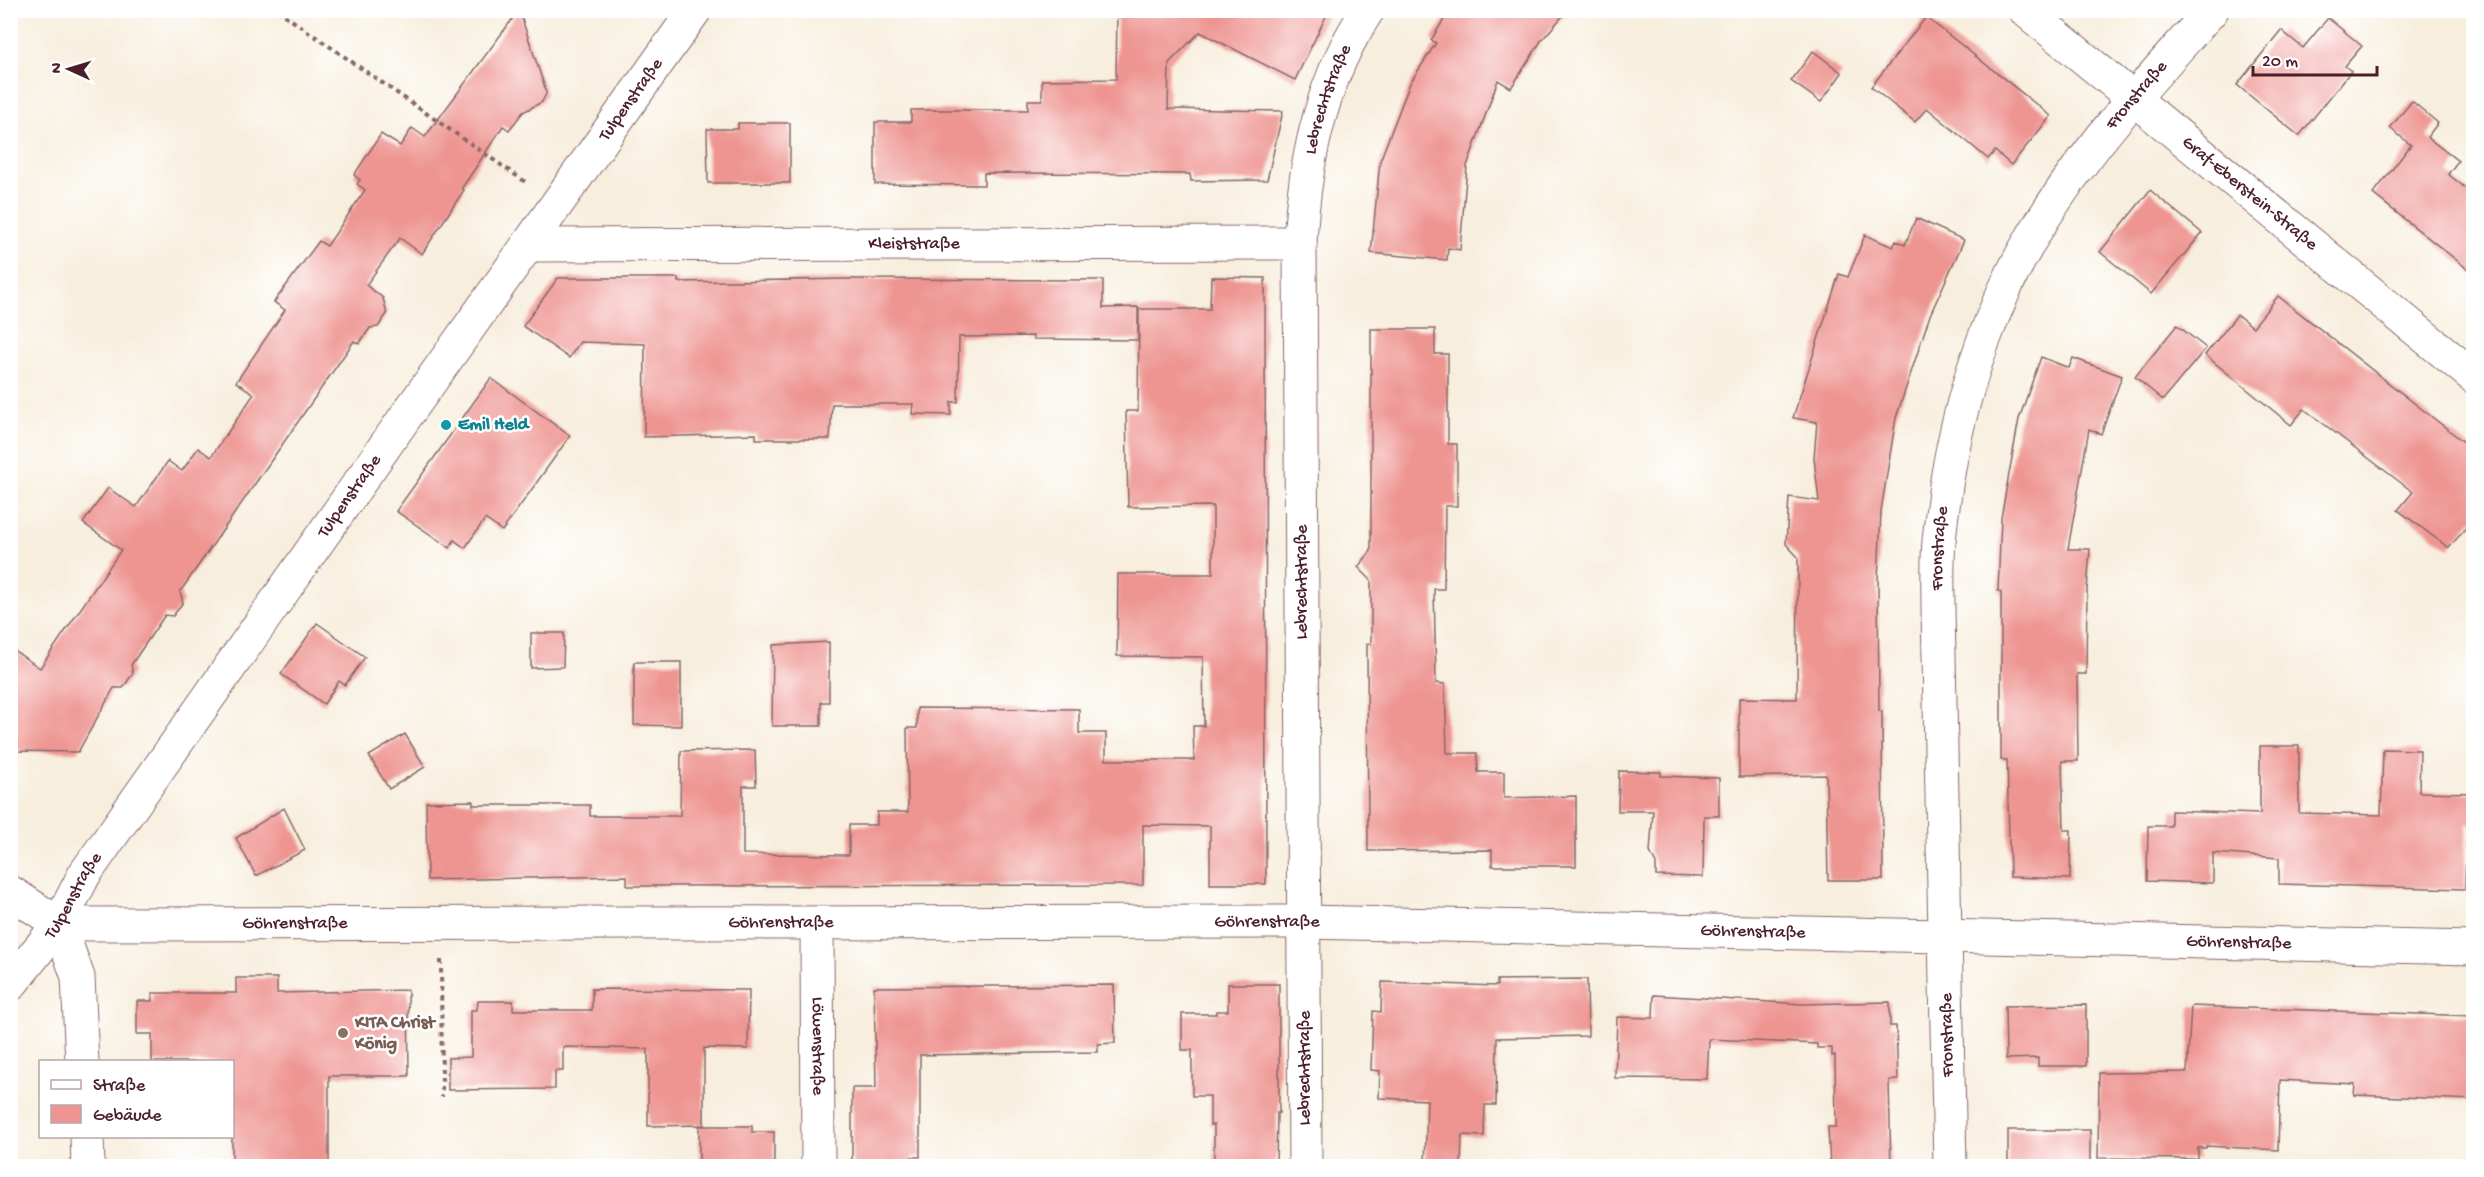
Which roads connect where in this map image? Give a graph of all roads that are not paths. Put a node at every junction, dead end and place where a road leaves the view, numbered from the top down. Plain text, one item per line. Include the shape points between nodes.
1 (695, 10) edge
2 (1368, 10) edge
3 (2025, 10) edge
4 (2212, 10) edge
5 (2133, 100) junction
6 (1300, 243) junction
7 (528, 245) junction
8 (2474, 376) edge
9 (10, 892) edge
10 (1305, 922) junction
11 (59, 924) junction
12 (817, 924) junction
13 (1946, 936) junction
14 (2474, 948) edge
15 (10, 985) edge
16 (82, 1060) edge
17 (87, 1138) edge
18 (88, 1167) edge
19 (818, 1167) edge
20 (1305, 1167) edge
21 (1950, 1167) edge

1 - 7 street, Tulpenstraße
2 - 6 street, Lebrechtstraße via 1321,111 1307,162
3 - 5 street, Graf-Eberstein-Straße
4 - 5 street, Fronstraße
5 - 8 street, Graf-Eberstein-Straße
5 - 13 street, Fronstraße via 2063,190 2004,290 1980,350 1960,417 1946,482 1939,543
6 - 7 street, Kleiststraße
6 - 10 street, Lebrechtstraße
7 - 11 street, Tulpenstraße via 84,875
9 - 11 street
10 - 12 street, Göhrenstraße
10 - 13 street, Göhrenstraße
10 - 20 street, Lebrechtstraße
11 - 12 street, Göhrenstraße
11 - 15 street, Tulpenstraße
11 - 16 street via 78,977
12 - 19 street, Löwenstraße
13 - 14 street, Göhrenstraße
13 - 21 street, Fronstraße
17 - 18 street

